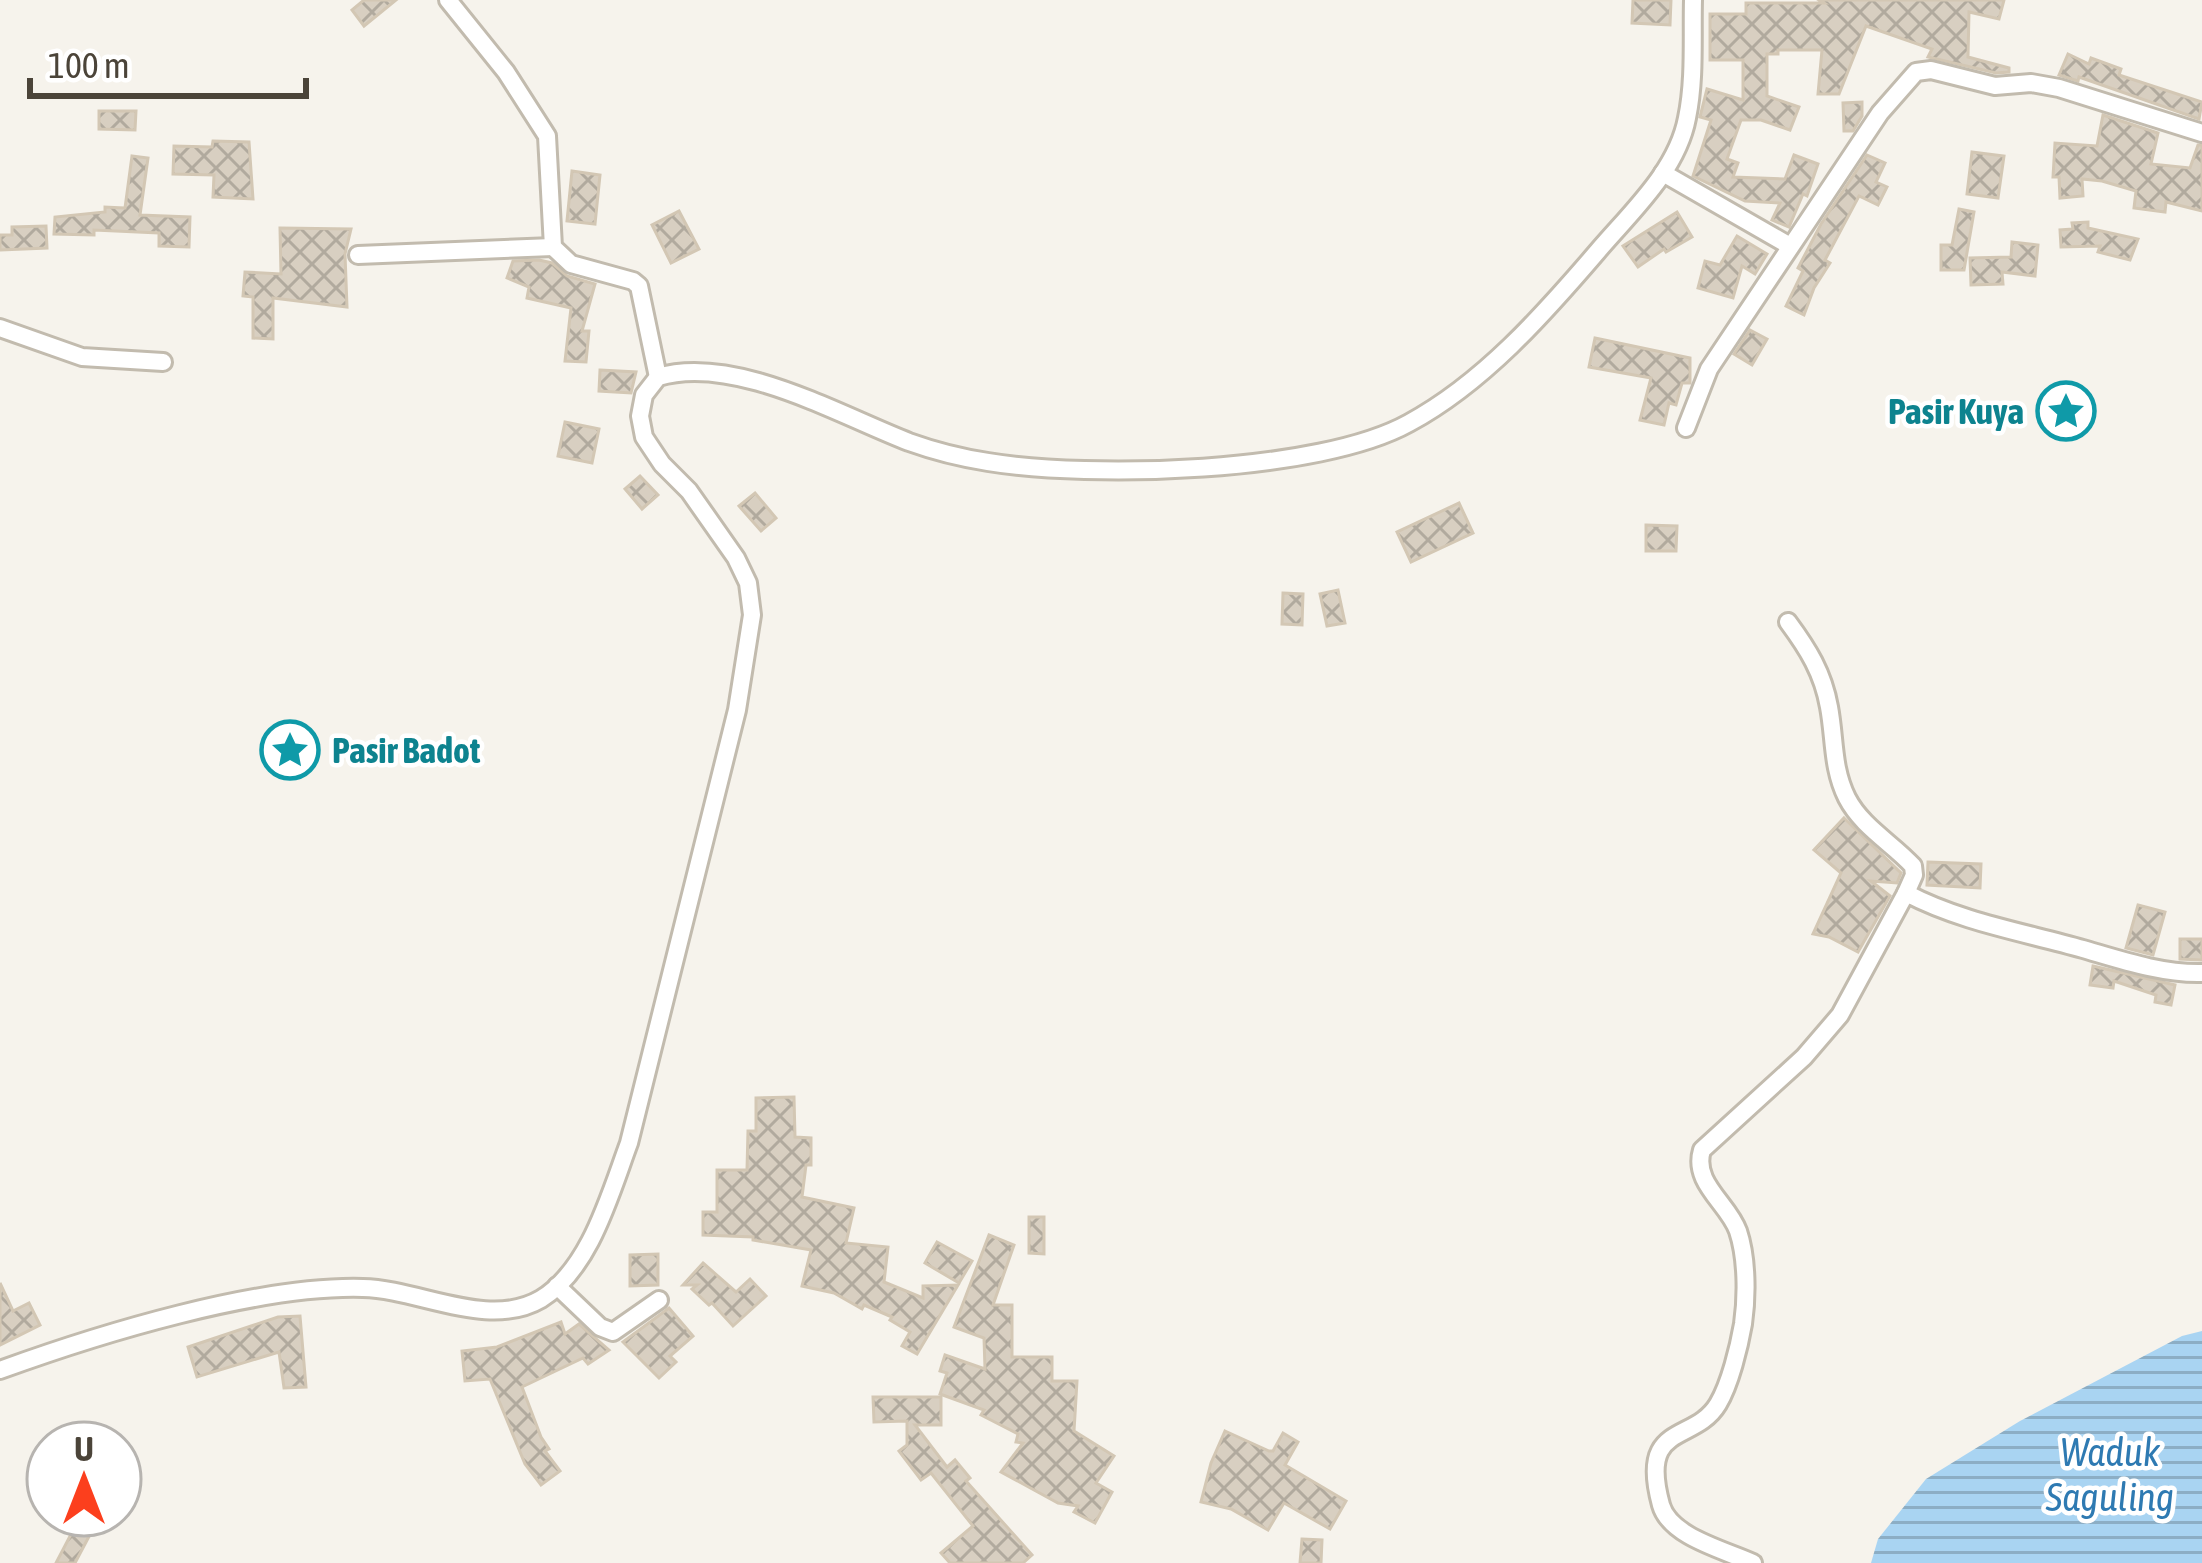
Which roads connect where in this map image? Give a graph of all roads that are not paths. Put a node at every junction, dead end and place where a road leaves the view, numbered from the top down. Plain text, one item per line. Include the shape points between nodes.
1 (448, 0) edge
2 (1693, 0) edge
3 (2202, 133) edge
4 (1663, 173) junction
5 (1790, 245) junction
6 (553, 247) junction
7 (358, 255) dead end
8 (0, 328) edge
9 (163, 362) dead end
10 (658, 376) junction
11 (1686, 428) dead end
12 (1788, 622) dead end
13 (1906, 893) junction
14 (2202, 973) edge
15 (557, 1286) junction
16 (658, 1300) dead end
17 (0, 1370) edge
18 (1753, 1563) edge

1 - 6 street via 547,136
2 - 4 street via 1688,118
3 - 5 street via 2059,88 1916,71
4 - 5 street
4 - 10 street via 1547,310 1448,397 1408,424 1295,458 1097,470 992,463 913,444 758,382
5 - 11 street via 1709,369
6 - 7 street
6 - 10 street via 571,264 638,286
8 - 9 street via 82,357
10 - 15 street via 644,395 644,437 736,558 748,584 749,646 629,1143 609,1199
12 - 13 street via 1824,685 1834,766 1849,802 1913,866
13 - 14 street via 1940,911 2102,955
13 - 18 street via 1840,1015 1708,1142 1699,1161 1740,1237 1742,1329 1719,1402 1661,1449 1659,1494 1681,1529
15 - 16 street via 613,1332
15 - 17 street via 509,1310 360,1287 262,1298

